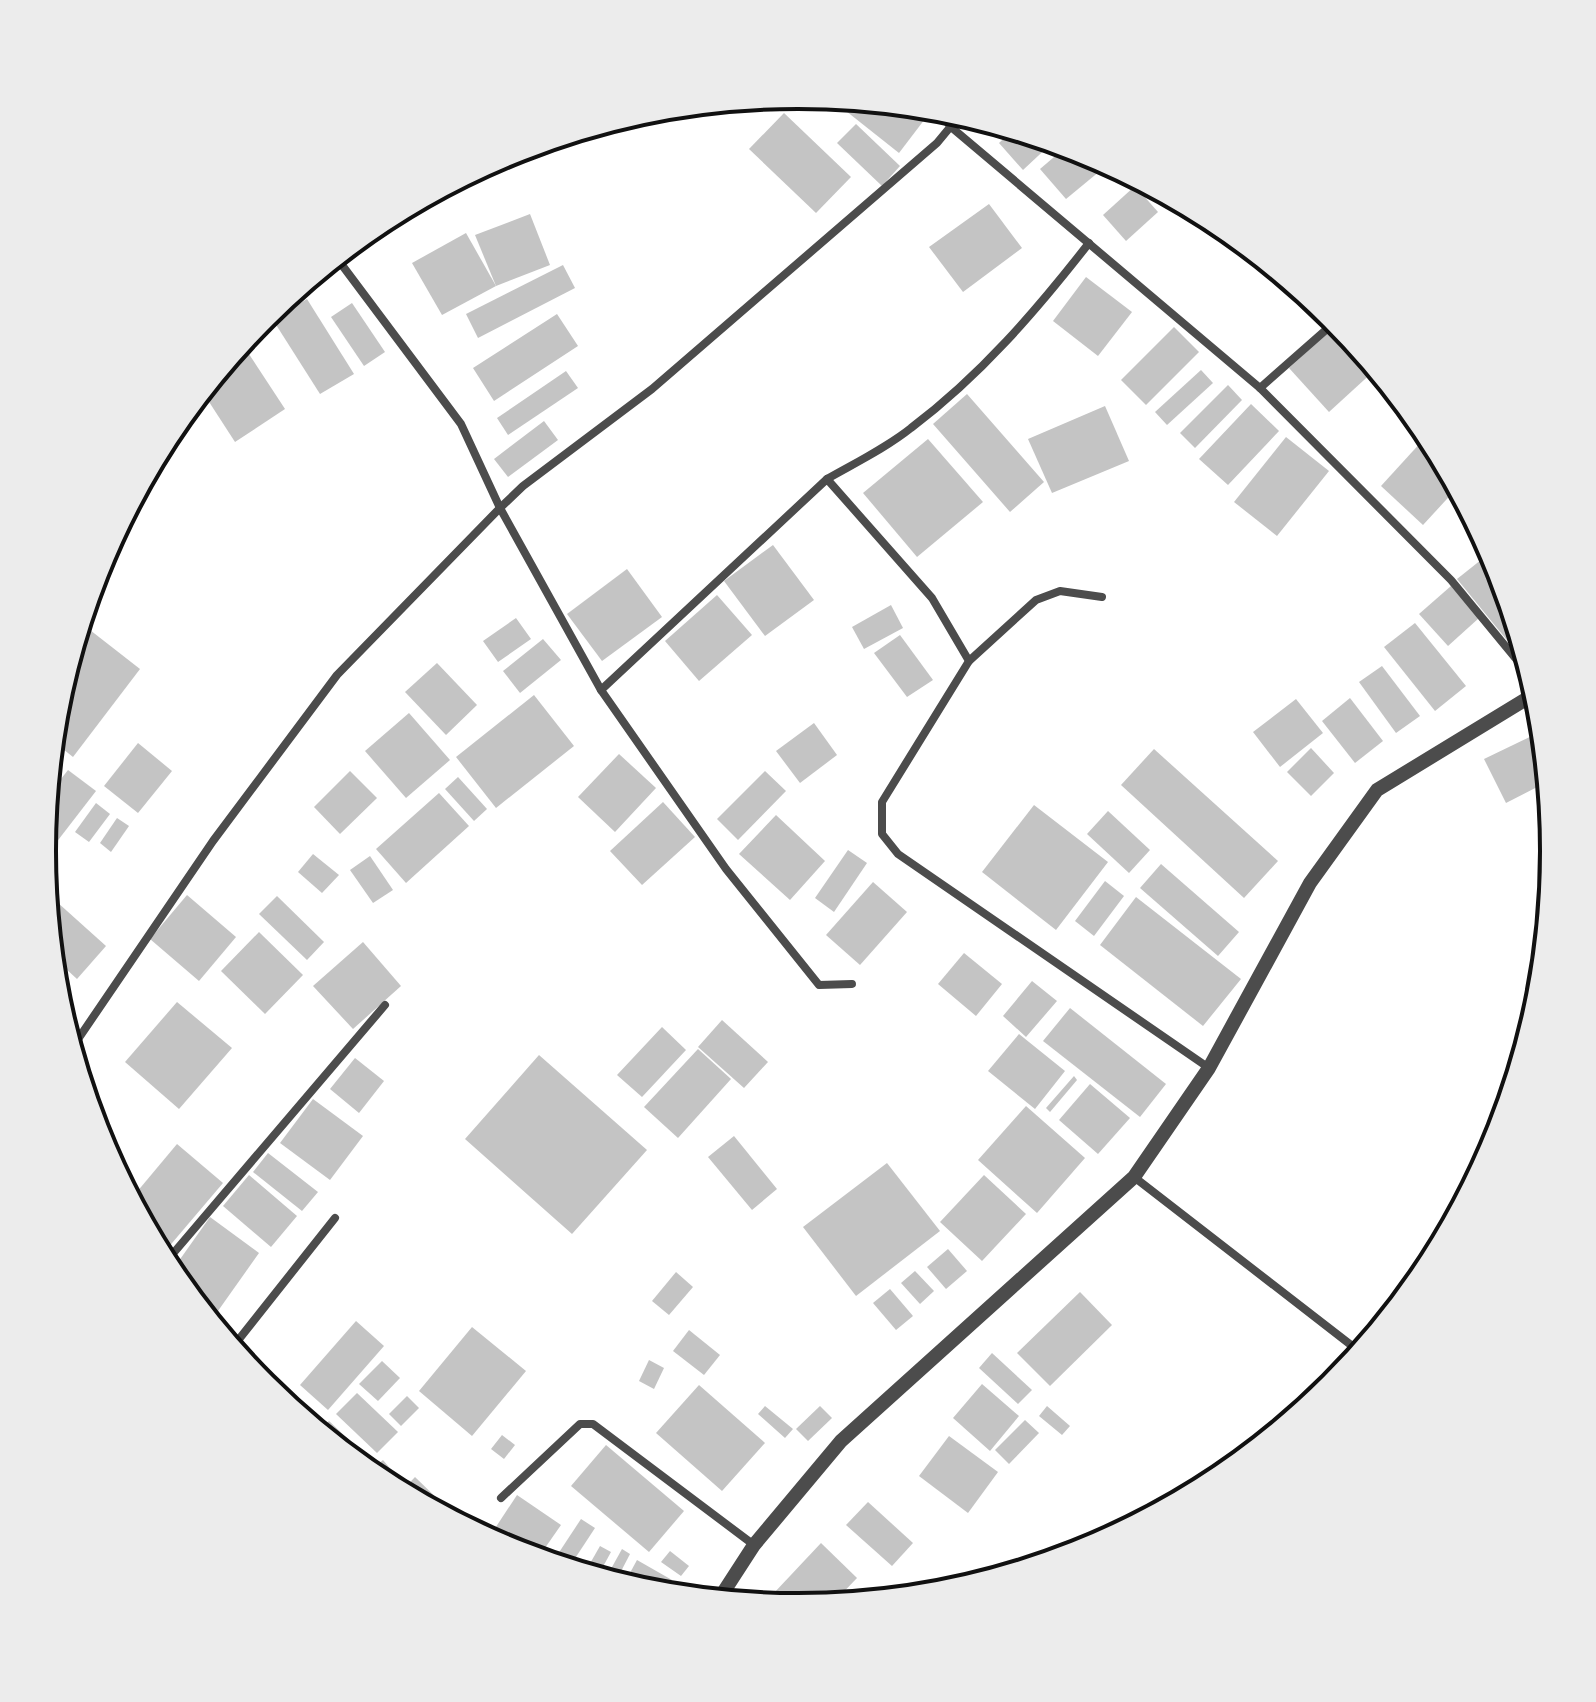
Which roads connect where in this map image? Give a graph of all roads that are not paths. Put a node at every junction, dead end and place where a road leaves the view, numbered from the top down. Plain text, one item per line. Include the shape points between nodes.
1 (949, 124) edge
2 (951, 127) junction
3 (1089, 243) junction
4 (342, 265) edge
5 (1326, 330) edge
6 (1260, 388) junction
7 (827, 479) junction
8 (500, 508) junction
9 (1102, 597) dead end
10 (1514, 657) edge
11 (969, 661) junction
12 (601, 690) junction
13 (1525, 700) edge
14 (852, 984) dead end
15 (385, 1005) dead end
16 (80, 1037) edge
17 (1209, 1068) junction
18 (1134, 1177) junction
19 (335, 1218) dead end
20 (174, 1252) edge
21 (239, 1339) edge
22 (1351, 1345) edge
23 (501, 1498) dead end
24 (754, 1545) junction
25 (725, 1589) edge

1 - 2 street
2 - 3 street
2 - 8 street via 652,389
3 - 6 street
3 - 7 street via 1035,312 989,359 910,429
4 - 8 street via 461,424
5 - 6 street
6 - 10 street via 1451,580
7 - 11 street via 932,598
7 - 12 street
8 - 12 street
8 - 16 street via 337,675 213,841
9 - 11 street via 1060,591 1036,600
11 - 17 street via 882,802 882,834 898,854
12 - 14 street via 726,869 819,985
13 - 17 street via 1377,790 1310,883
15 - 20 street
17 - 18 street
18 - 22 street
18 - 24 street via 841,1441
19 - 21 street
23 - 24 street via 580,1424 593,1424
24 - 25 street

